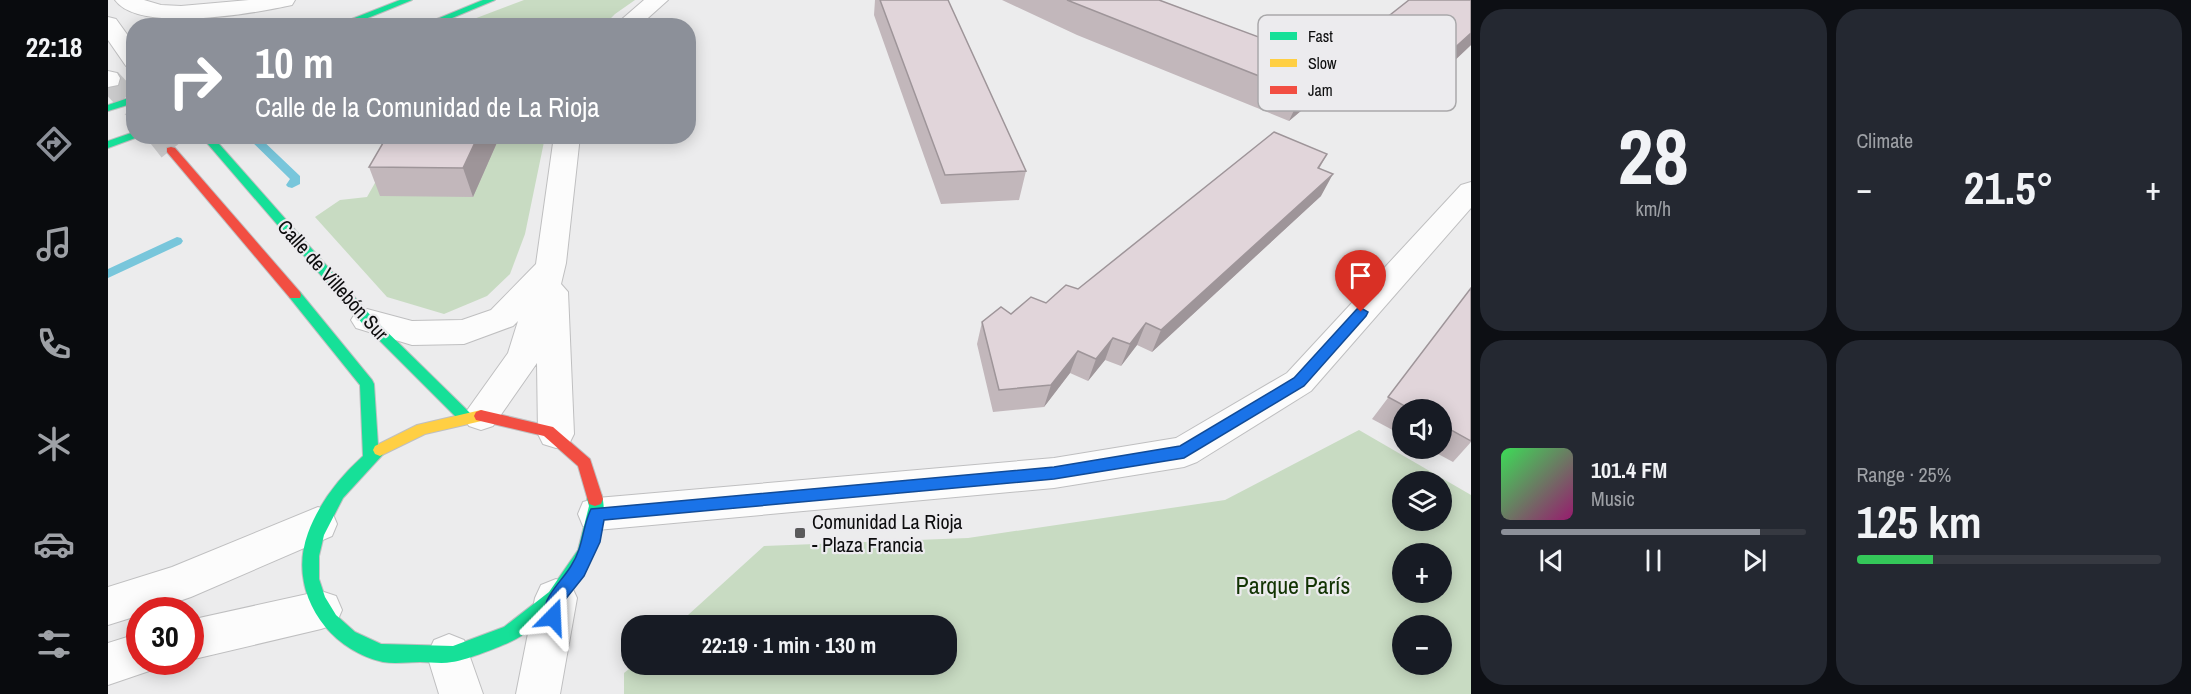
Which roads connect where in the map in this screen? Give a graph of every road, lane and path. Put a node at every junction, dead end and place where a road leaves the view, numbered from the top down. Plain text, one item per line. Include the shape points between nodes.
1 (126, 0) edge
2 (284, 0) edge
3 (408, 0) edge
4 (491, 0) edge
5 (657, 0) edge
6 (360, 18) edge
7 (445, 18) edge
8 (635, 18) edge
9 (108, 24) edge
10 (126, 50) edge
11 (126, 99) edge
12 (126, 100) edge
13 (108, 104) edge
14 (108, 108) edge
15 (126, 138) edge
16 (213, 144) edge
17 (566, 144) edge
18 (108, 145) edge
19 (171, 150) tunnel mouth
20 (1471, 191) edge
21 (551, 264) junction
22 (367, 320) junction
23 (473, 416) junction
24 (556, 434) junction
25 (370, 457) junction
26 (597, 514) junction
27 (318, 524) junction
28 (556, 598) junction
29 (108, 606) edge
30 (321, 610) junction
31 (204, 637) edge
32 (126, 658) edge
33 (108, 664) edge
34 (455, 675) edge
35 (537, 694) edge

1 - 2 street via 152,10 190,12 234,10
3 - 6 main road
4 - 7 main road
5 - 8 street
9 - 10 street
11 - 13 main road
12 - 14 main road
15 - 18 main road
16 - 22 main road, Calle de Villebón Sur
17 - 21 street
19 - 25 main road, Calle de Villebón Sur via 367,384
20 - 26 street via 1299,382 1184,452 1054,473
21 - 22 street via 502,318 464,332 412,333
21 - 23 street via 524,357
21 - 24 street
22 - 23 main road, Calle de Villebón Sur
23 - 24 main road via 509,417
23 - 25 main road via 432,425
24 - 26 main road via 587,467 595,489
25 - 27 main road via 331,500
26 - 28 main road via 592,542 578,571
27 - 29 street via 177,584
27 - 30 main road via 310,554 312,583
28 - 34 main road via 525,624 490,644
28 - 35 street
30 - 31 street
30 - 34 main road via 342,634 372,651 409,658
32 - 33 street

